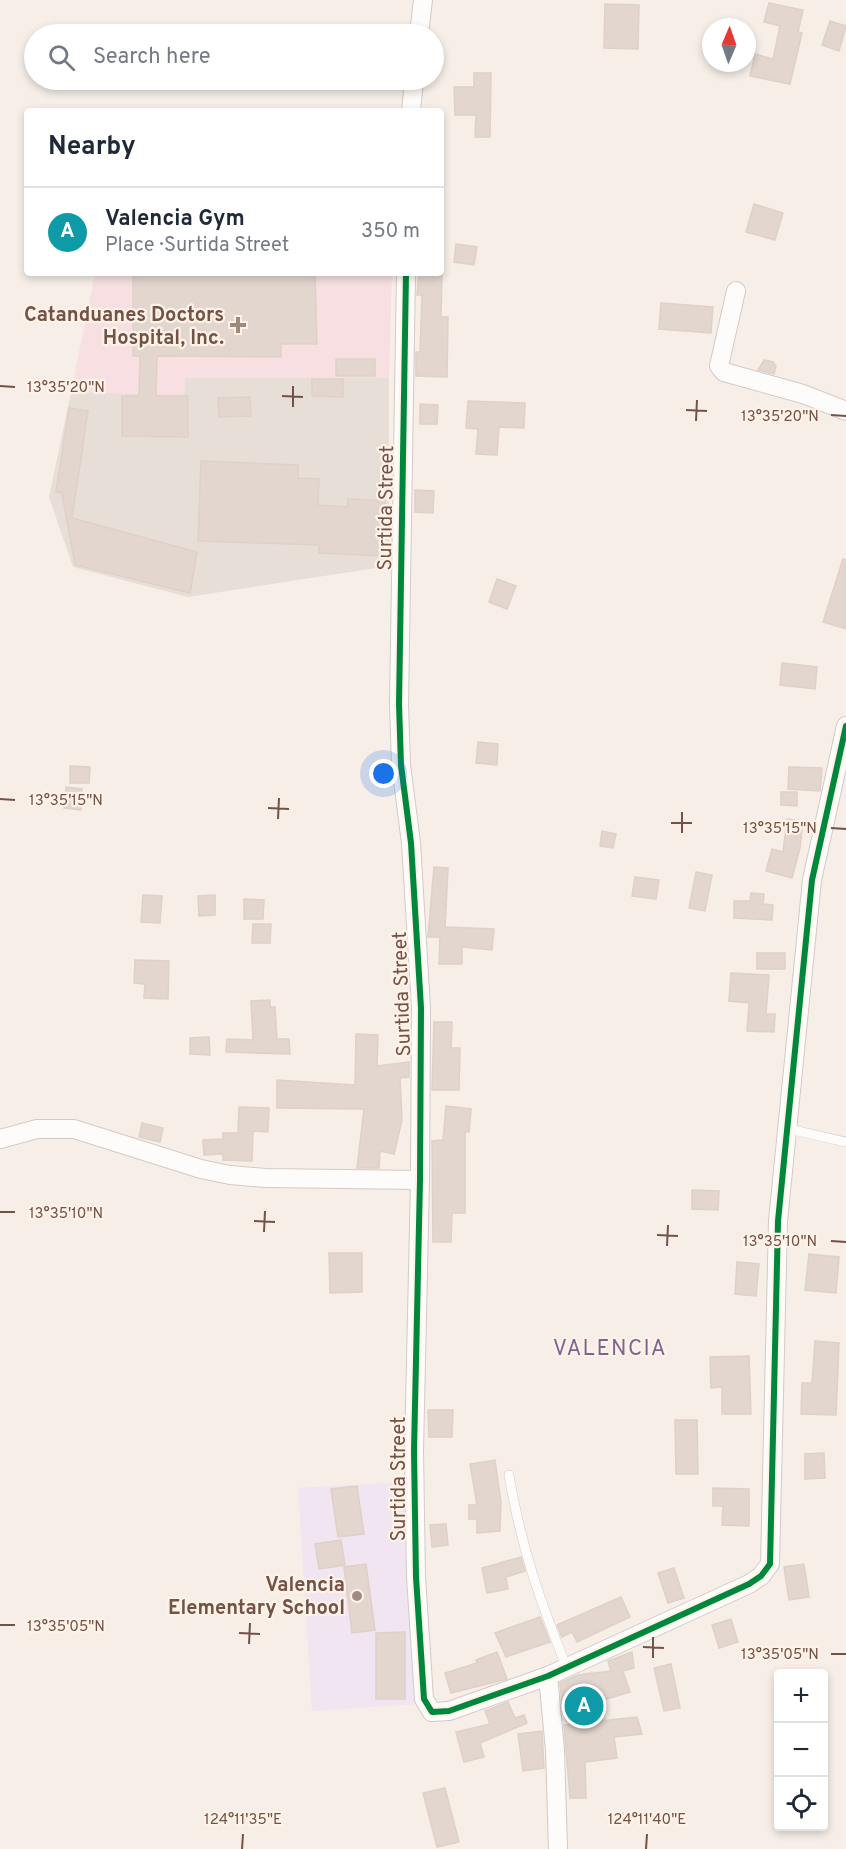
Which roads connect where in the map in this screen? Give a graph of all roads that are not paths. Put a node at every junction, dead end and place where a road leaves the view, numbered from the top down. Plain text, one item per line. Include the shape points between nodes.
1 (423, 0) edge
2 (420, 24) edge
3 (413, 90) edge
4 (411, 108) edge
5 (406, 276) edge
6 (736, 291) dead end
7 (846, 411) edge
8 (846, 726) edge
9 (789, 1129) junction
10 (0, 1138) edge
11 (846, 1142) edge
12 (420, 1180) junction
13 (509, 1475) dead end
14 (567, 1668) junction
15 (548, 1676) junction
16 (558, 1849) edge

1 - 2 street
3 - 4 street
5 - 12 street, Surtida Street via 399,704 419,966
6 - 7 street via 719,366 724,372 803,394
8 - 9 street via 812,880
9 - 11 lane
9 - 14 street via 776,1270 770,1564 749,1584
10 - 12 street via 37,1129 74,1129 230,1175 266,1179
12 - 15 street, Surtida Street via 414,1510 424,1700 432,1712 449,1711
13 - 14 lane via 521,1538 538,1596
14 - 15 street
15 - 16 street

